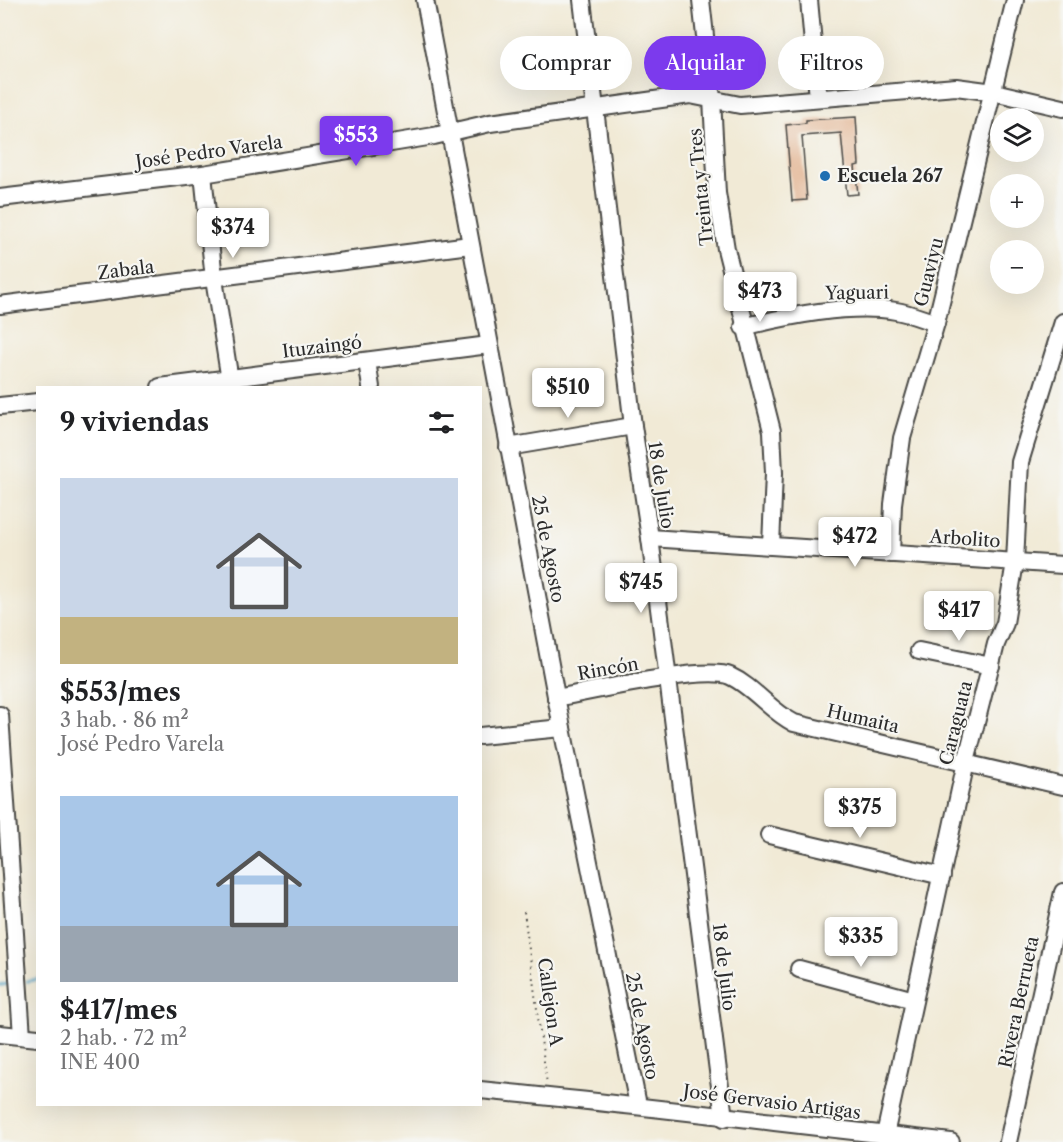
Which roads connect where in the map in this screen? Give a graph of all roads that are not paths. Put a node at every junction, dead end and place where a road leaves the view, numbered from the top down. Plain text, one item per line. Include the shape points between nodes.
1 (425, 0) edge
2 (582, 0) edge
3 (701, 0) edge
4 (809, 0) edge
5 (1015, 0) edge
6 (994, 92) junction
7 (818, 98) junction
8 (712, 99) junction
9 (595, 106) junction
10 (1063, 108) edge
11 (451, 132) junction
12 (203, 174) junction
13 (0, 198) edge
14 (470, 245) junction
15 (214, 279) junction
16 (0, 305) edge
17 (1063, 322) edge
18 (936, 323) junction
19 (743, 327) junction
20 (489, 345) junction
21 (367, 361) junction
22 (231, 383) edge
23 (178, 386) edge
24 (371, 386) edge
25 (36, 402) edge
26 (0, 406) edge
27 (633, 426) junction
28 (508, 447) junction
29 (650, 538) junction
30 (771, 546) junction
31 (891, 554) junction
32 (1015, 562) junction
33 (1063, 565) edge
34 (919, 651) dead end
35 (991, 666) junction
36 (666, 678) junction
37 (556, 698) junction
38 (0, 715) edge
39 (562, 728) junction
40 (482, 736) edge
41 (966, 762) junction
42 (1063, 786) edge
43 (769, 835) dead end
44 (942, 876) junction
45 (1063, 892) edge
46 (799, 969) dead end
47 (914, 1000) junction
48 (0, 1034) edge
49 (30, 1037) edge
50 (482, 1090) edge
51 (638, 1105) junction
52 (724, 1118) junction
53 (885, 1135) junction
54 (951, 1142) edge
55 (1008, 1142) edge

1 - 11 street, 25 de Agosto
2 - 9 street, 18 de Julio
3 - 8 street, Treinta y Tres
4 - 7 street
5 - 6 street, Guaviyu
6 - 7 street, José Pedro Varela via 937,88
6 - 10 street, José Pedro Varela
6 - 18 street, Guaviyu
7 - 8 street, José Pedro Varela via 740,105
8 - 9 street, José Pedro Varela via 690,95
8 - 19 street, Treinta y Tres via 717,193
9 - 11 street, José Pedro Varela
9 - 27 street, 18 de Julio
11 - 12 street, José Pedro Varela
11 - 14 street, 25 de Agosto
12 - 13 street, José Pedro Varela
12 - 15 street
14 - 15 street, Zabala
14 - 20 street, 25 de Agosto
15 - 16 street, Zabala
15 - 22 street
17 - 32 street, Caraguata via 1020,462
18 - 19 street, Yaguari via 896,311 849,310
18 - 31 street, Guaviyu via 902,438
19 - 30 street, Treinta y Tres via 772,431
20 - 21 street, Ituzaingó
20 - 28 street, 25 de Agosto
21 - 22 street, Ituzaingó
21 - 24 street
22 - 23 street, Ituzaingó
25 - 26 street
27 - 28 street
27 - 29 street, 18 de Julio
28 - 37 street, 25 de Agosto
29 - 30 street, Arbolito
29 - 36 street, 18 de Julio
30 - 31 street, Arbolito
31 - 32 street, Arbolito
32 - 33 street, Arbolito
32 - 35 street, Caraguata via 1005,623
34 - 35 street
35 - 41 street, Caraguata
36 - 37 street, Rincón
36 - 41 street, Humaita via 714,673 730,676 794,723
36 - 52 street, 18 de Julio
37 - 39 street, 25 de Agosto
38 - 49 street
39 - 40 street
39 - 51 street, 25 de Agosto
41 - 42 street, Humaita
41 - 44 street, Caraguata
43 - 44 street
44 - 47 street, Caraguata
45 - 55 street, Rivera Berrueta
46 - 47 street
47 - 53 street, Caraguata
48 - 49 street
50 - 51 street, José Gervasio Artigas
51 - 52 street, José Gervasio Artigas
52 - 53 street, José Gervasio Artigas
53 - 54 street, José Gervasio Artigas

